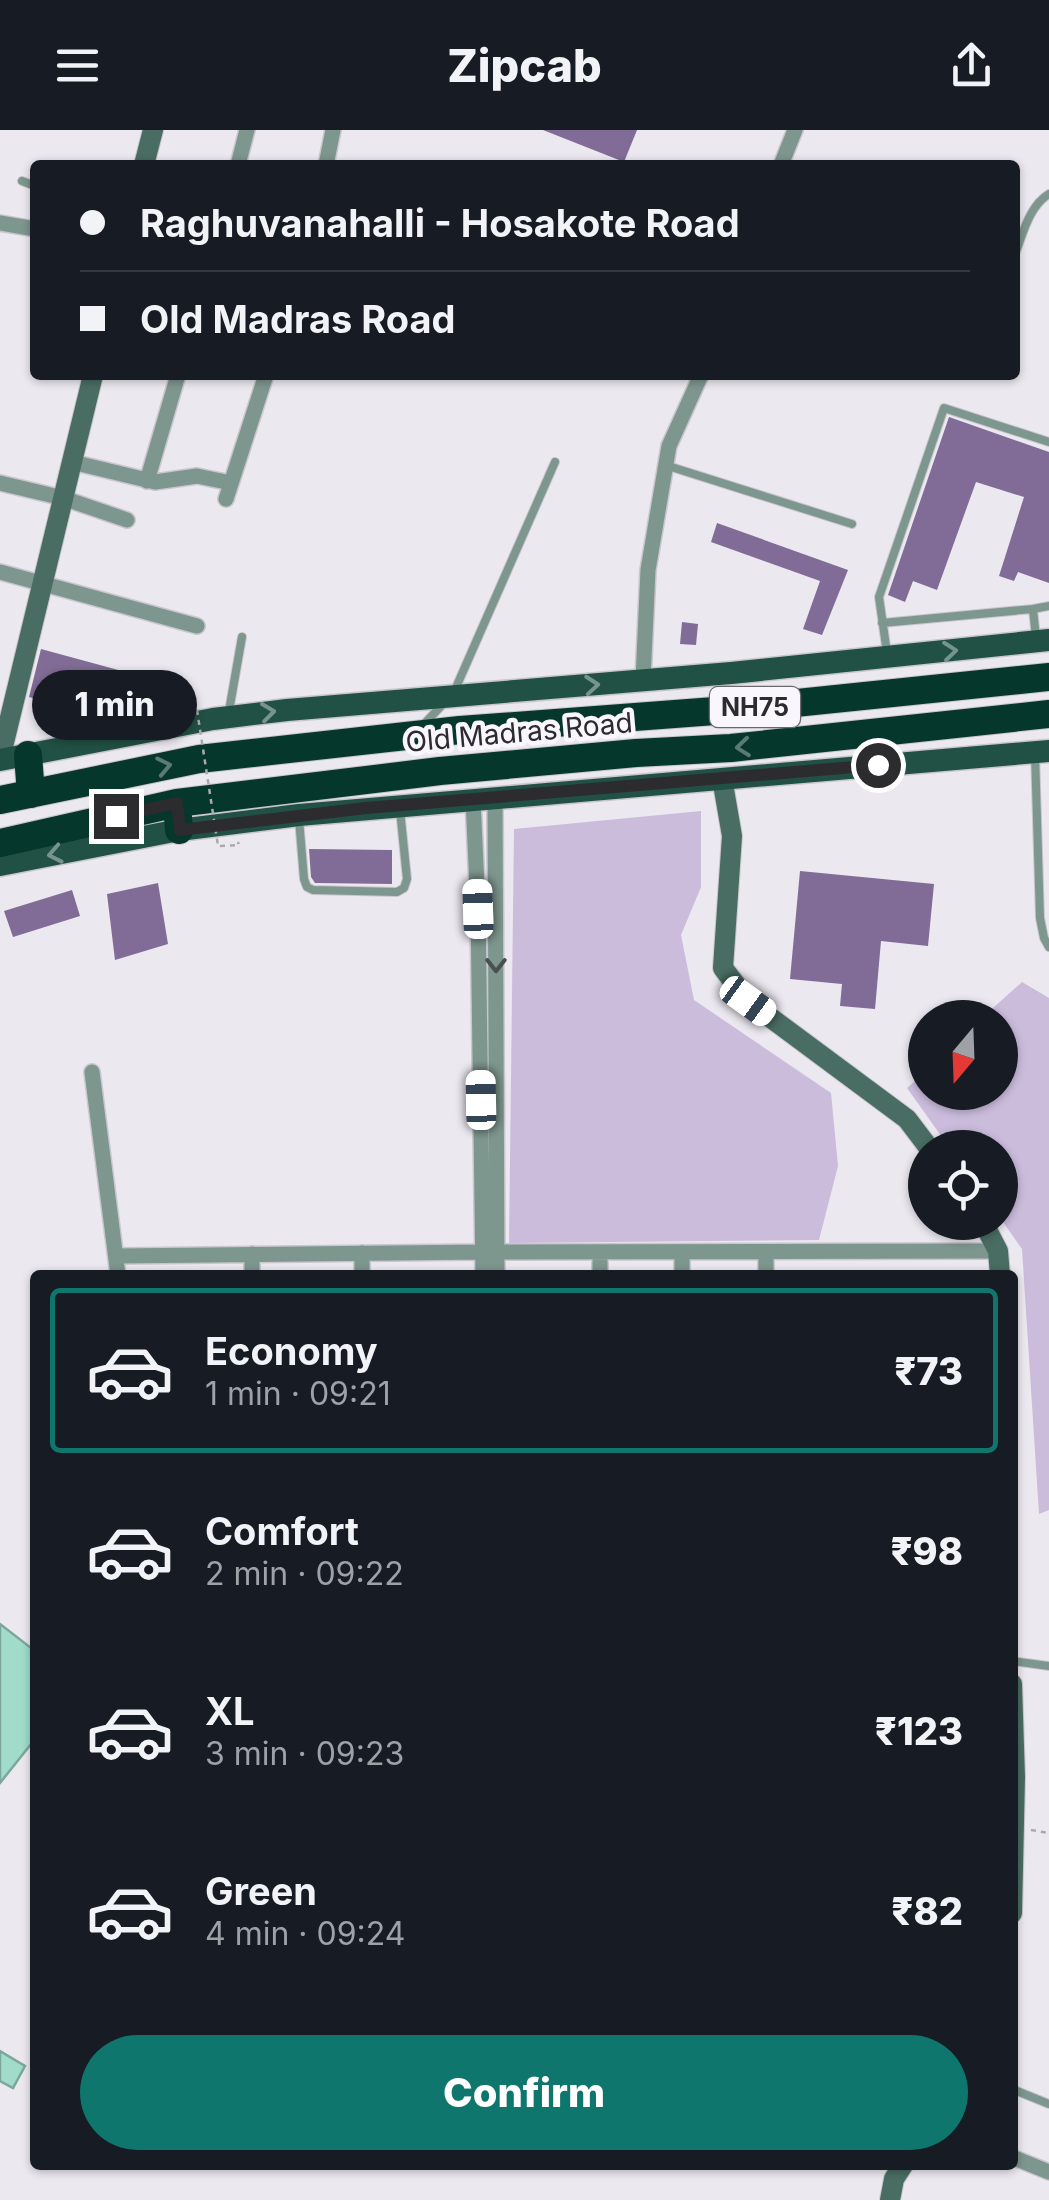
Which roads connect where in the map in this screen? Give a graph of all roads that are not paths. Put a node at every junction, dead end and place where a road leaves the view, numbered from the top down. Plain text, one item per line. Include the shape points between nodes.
1 (153, 130) edge
2 (247, 130) edge
3 (333, 130) edge
4 (795, 130) edge
5 (145, 160) edge
6 (239, 160) edge
7 (327, 160) edge
8 (786, 160) edge
9 (22, 181) dead end
10 (30, 184) edge
11 (1049, 194) edge
12 (0, 223) edge
13 (30, 228) edge
14 (1020, 242) edge
15 (91, 380) edge
16 (177, 380) edge
17 (264, 380) edge
18 (699, 380) edge
19 (1049, 442) edge
20 (72, 462) junction
21 (554, 462) dead end
22 (666, 465) junction
23 (147, 481) junction
24 (0, 483) edge
25 (63, 498) junction
26 (127, 520) dead end
27 (852, 524) dead end
28 (0, 572) edge
29 (42, 583) junction
30 (1049, 606) edge
31 (1033, 609) junction
32 (882, 623) junction
33 (197, 626) dead end
34 (242, 637) dead end
35 (1042, 641) edge
36 (888, 658) junction
37 (1049, 677) edge
38 (643, 680) junction
39 (453, 695) junction
40 (1049, 714) edge
41 (228, 718) junction
42 (414, 735) junction
43 (1042, 752) edge
44 (28, 755) junction
45 (0, 760) edge
46 (722, 778) junction
47 (1049, 790) edge
48 (1036, 792) junction
49 (31, 794) junction
50 (484, 798) junction
51 (0, 800) edge
52 (400, 805) junction
53 (299, 814) junction
54 (178, 816) junction
55 (0, 844) edge
56 (0, 865) edge
57 (1049, 947) edge
58 (92, 1072) dead end
59 (916, 1130) edge
60 (992, 1240) edge
61 (998, 1251) junction
62 (490, 1252) junction
63 (600, 1252) junction
64 (682, 1252) junction
65 (766, 1252) junction
66 (362, 1253) junction
67 (252, 1254) junction
68 (116, 1256) junction
69 (117, 1270) edge
70 (252, 1270) edge
71 (362, 1270) edge
72 (485, 1270) edge
73 (495, 1270) edge
74 (600, 1270) edge
75 (682, 1270) edge
76 (766, 1270) edge
77 (1000, 1270) edge
78 (1018, 1662) edge
79 (1049, 1666) edge
80 (1018, 2091) edge
81 (1049, 2104) edge
82 (1018, 2160) edge
83 (899, 2170) edge
84 (1049, 2172) edge
85 (890, 2200) edge

1 - 5 main road
2 - 6 street
3 - 7 street
4 - 8 street
9 - 10 lane
11 - 14 lane via 1032,212
12 - 13 street
15 - 20 main road
16 - 23 street
17 - 23 street via 228,491 197,476
18 - 22 street
19 - 32 lane via 944,408 878,597
20 - 23 street
20 - 25 main road
21 - 39 lane
22 - 27 lane
22 - 38 street via 648,570
24 - 25 street
25 - 26 street
25 - 29 main road
28 - 29 street
29 - 33 street
29 - 45 main road
30 - 31 lane
31 - 32 lane
31 - 35 lane
32 - 36 lane
34 - 41 lane
36 -> 35 main road
36 - 38 main road
37 - 42 highway, Old Madras Road / NH75
39 -> 38 main road
41 -> 39 main road
39 - 42 lane
40 -> 54 highway, Old Madras Road / NH75 via 440,772
41 - 44 main road
49 -> 42 highway, Old Madras Road / NH75 via 198,759
43 - 46 main road
43 - 48 lane
44 - 45 main road
44 - 49 highway
46 - 50 main road
46 - 59 main road via 732,836 723,968 748,1001
47 - 48 lane
48 - 57 lane via 1040,918
49 - 51 highway, Old Madras Road / NH75
50 - 52 main road
50 - 62 street
52 - 53 main road
52 - 53 lane via 407,879 397,892 307,886
53 - 54 main road
54 - 55 highway, Old Madras Road / NH75
54 -> 56 main road
58 - 68 street
60 - 61 main road
61 - 65 street
61 - 77 main road
62 - 63 street
62 - 66 street
62 - 72 street
62 - 73 street
63 - 64 street
63 - 74 street
64 - 65 street
64 - 75 street
65 - 76 street
66 - 67 street
66 - 71 street
67 - 68 street
67 - 70 street
68 - 69 street
78 - 79 lane
80 - 81 lane
82 - 84 street
83 - 85 main road

